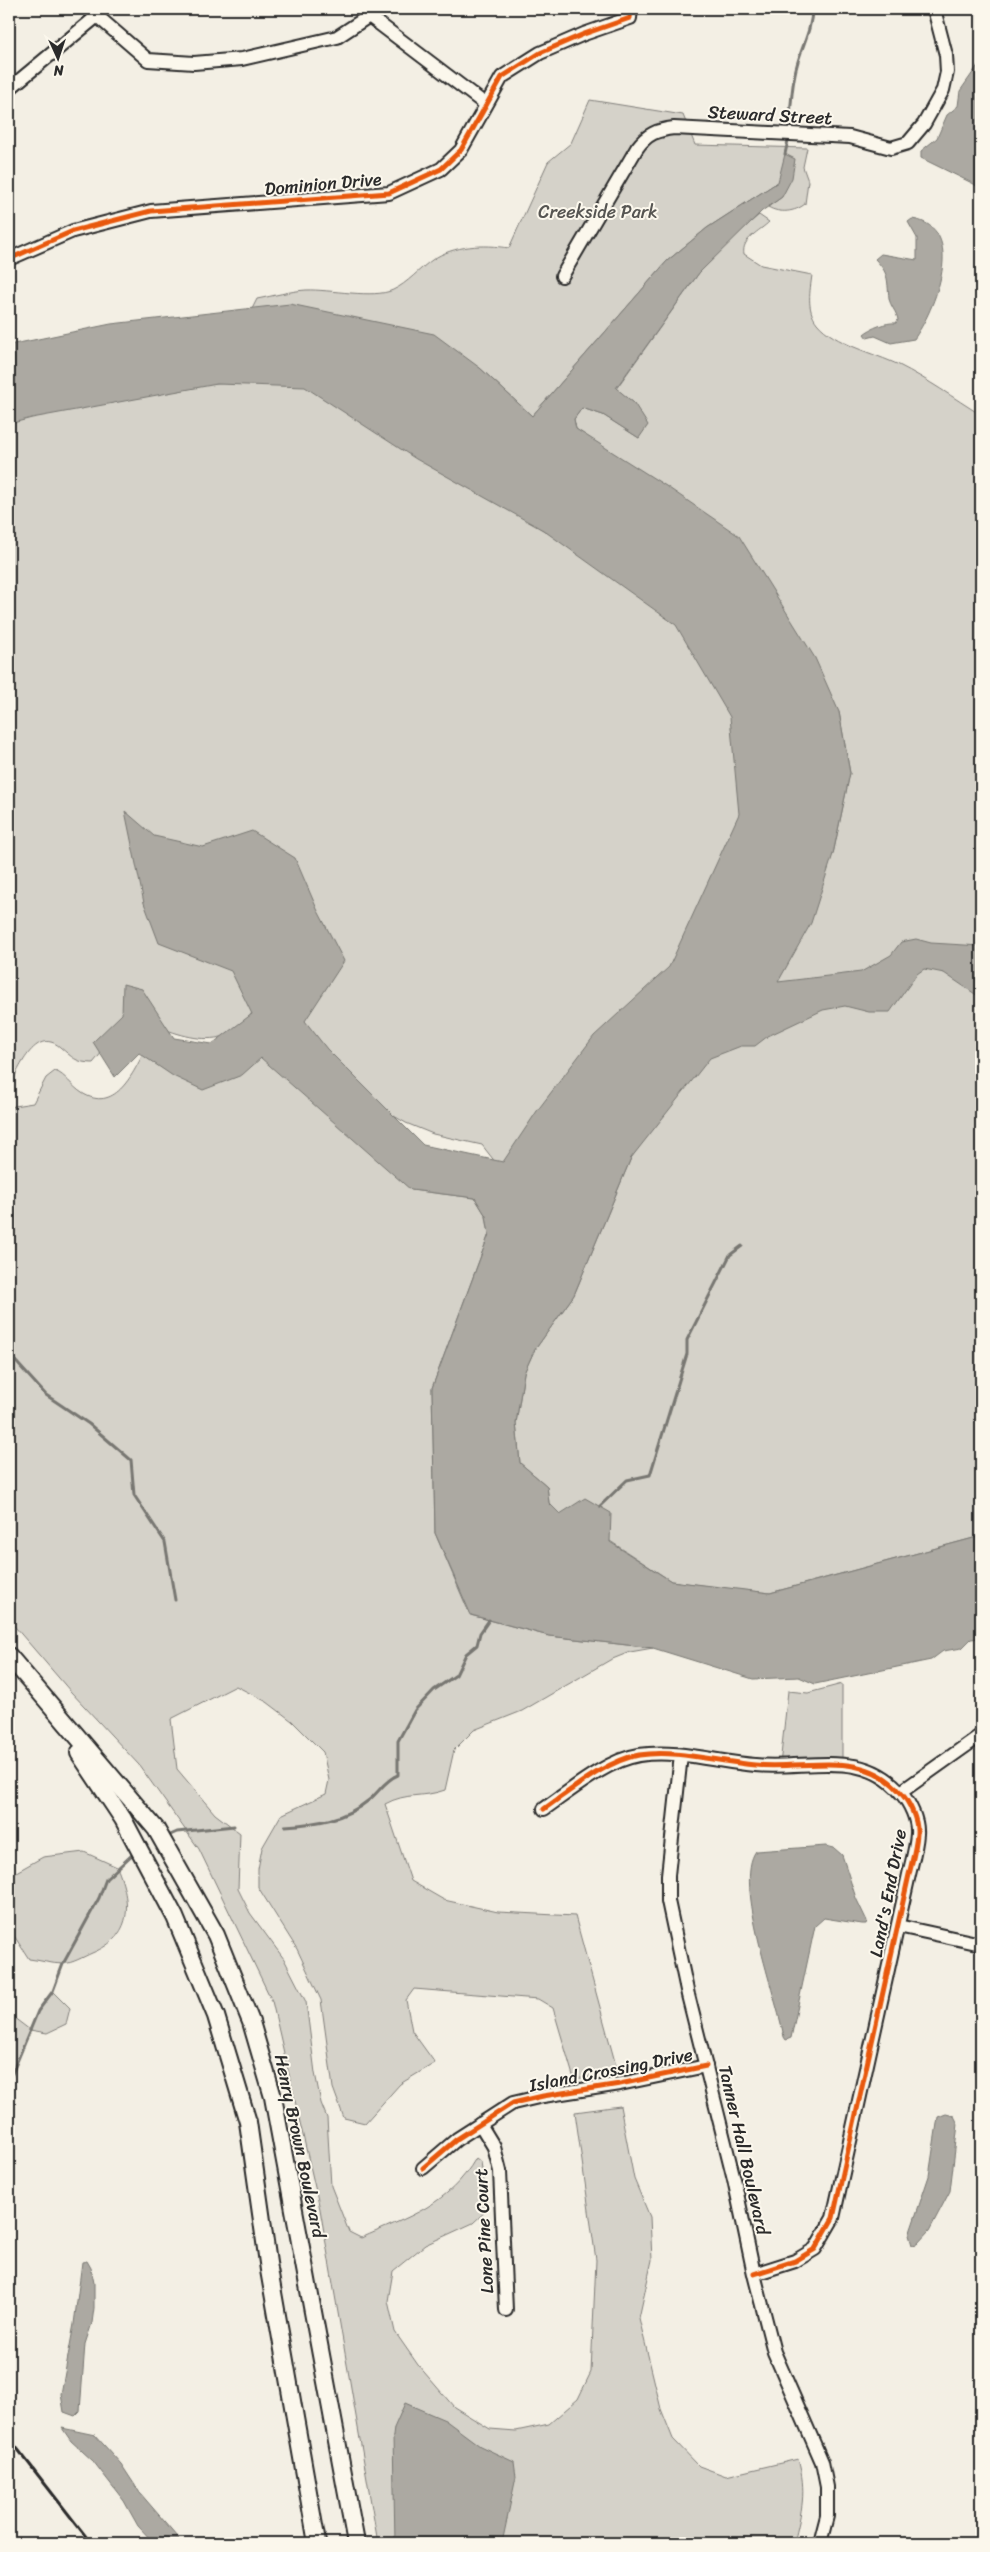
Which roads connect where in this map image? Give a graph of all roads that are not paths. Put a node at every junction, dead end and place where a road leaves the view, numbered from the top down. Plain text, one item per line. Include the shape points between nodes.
1 (631, 9) edge
2 (934, 9) edge
3 (96, 12) edge
4 (372, 12) edge
5 (9, 89) edge
6 (485, 104) junction
7 (9, 259) edge
8 (562, 276) dead end
9 (9, 1656) edge
10 (43, 1699) junction
11 (981, 1735) edge
12 (680, 1755) junction
13 (901, 1792) junction
14 (544, 1809) dead end
15 (898, 1926) junction
16 (981, 1944) edge
17 (706, 2066) junction
18 (480, 2124) junction
19 (422, 2168) dead end
20 (754, 2274) junction
21 (506, 2310) dead end
22 (317, 2543) edge
23 (356, 2543) edge
24 (820, 2543) edge

1 - 6 street, Dominion Drive via 630,18 540,53 502,77
2 - 8 street, Steward Street via 947,72 943,90 924,124 908,143 891,148 850,136 674,128 657,130 644,138 637,148
3 - 4 street via 148,60 194,63 242,59 337,36
3 - 5 street
4 - 6 street
6 - 7 street, Dominion Drive via 461,150 441,169 389,193 151,211 73,231
9 - 10 main road, Henry Brown Boulevard
10 - 22 main road, Henry Brown Boulevard via 123,1819 175,1917 216,2016 248,2122 269,2270
10 - 23 main road, Henry Brown Boulevard via 156,1829 216,1935 251,2022 273,2096
11 - 13 street
12 - 13 street, Land's End Drive via 756,1765 852,1764 870,1768 891,1781
12 - 14 street, Land's End Drive via 638,1755 617,1761
12 - 17 street, Tanner Hall Boulevard via 668,1901
13 - 15 street, Land's End Drive via 914,1814 917,1833
15 - 16 street
15 - 20 street, Land's End Drive via 833,2218 815,2249 795,2261
17 - 18 street, Island Crossing Drive via 513,2103
17 - 20 street, Tanner Hall Boulevard
18 - 19 street, Island Crossing Drive
18 - 21 street, Lone Pine Court via 494,2147 500,2171
20 - 24 street, Tanner Hall Boulevard via 774,2352 822,2462 827,2487 826,2516

